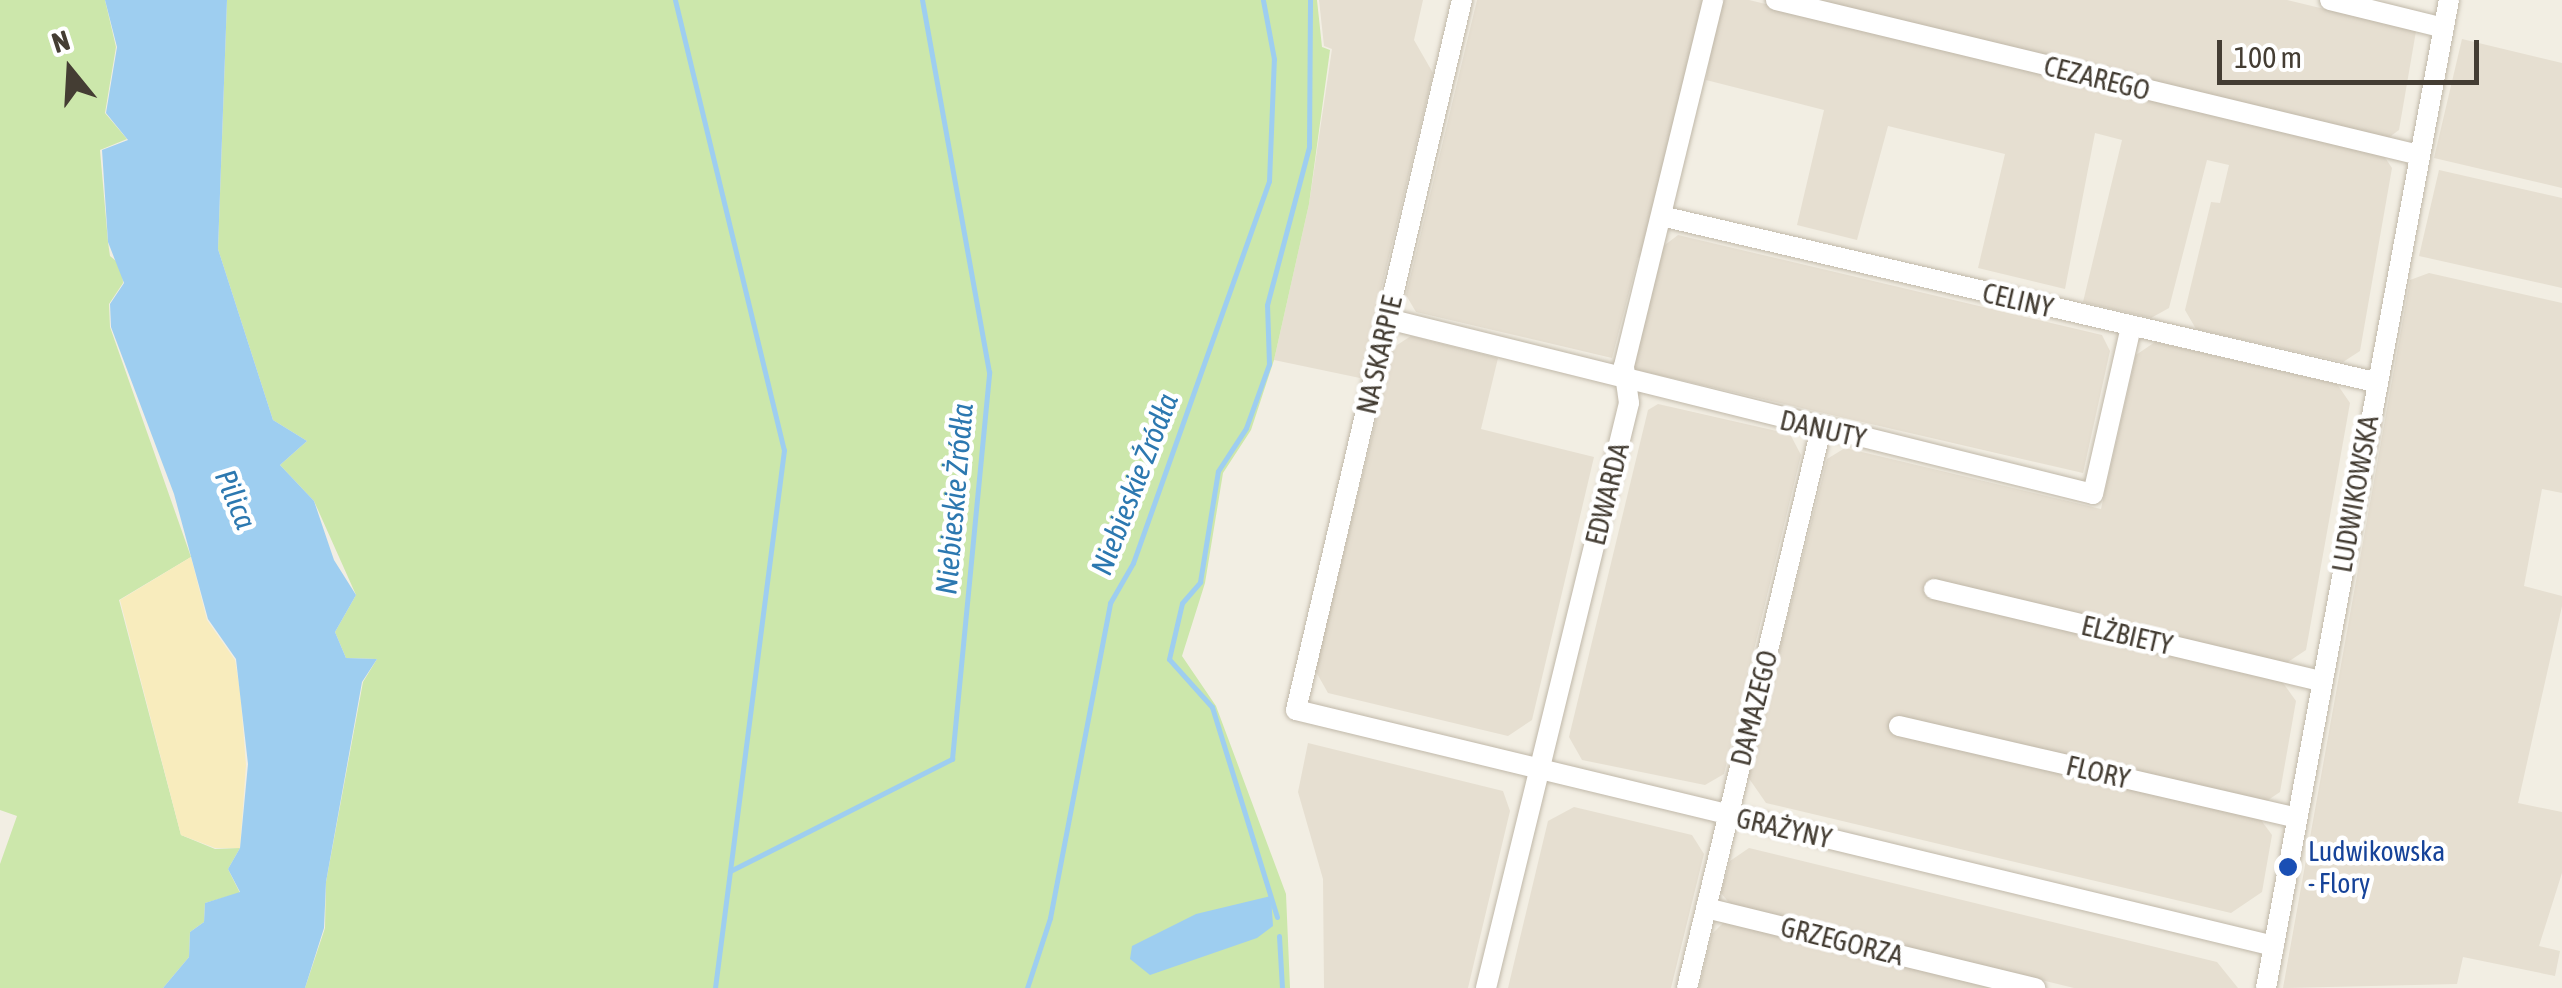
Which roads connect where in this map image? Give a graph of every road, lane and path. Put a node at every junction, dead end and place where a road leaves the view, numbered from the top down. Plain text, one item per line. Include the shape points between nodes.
1 (1462, 0) edge
2 (1712, 0) edge
3 (1776, 0) edge
4 (2330, 0) edge
5 (2449, 0) edge
6 (2444, 28) junction
7 (2419, 155) junction
8 (1661, 216) junction
9 (1388, 319) junction
10 (2131, 327) junction
11 (2376, 382) junction
12 (1629, 383) junction
13 (1821, 429) junction
14 (1934, 589) dead end
15 (2320, 681) junction
16 (1296, 710) joint
17 (1899, 726) dead end
18 (1539, 768) junction
19 (1728, 815) junction
20 (2296, 818) junction
21 (1706, 908) junction
22 (2274, 946) junction
23 (1486, 988) edge
24 (1687, 988) edge
25 (2036, 988) edge
26 (2266, 988) edge

1 - 9 street, NA SKARPIE
2 - 8 street, EDWARDA
3 - 7 street, CEZAREGO
4 - 6 street
5 - 6 street, LUDWIKOWSKA
6 - 7 street, LUDWIKOWSKA
7 - 11 street, LUDWIKOWSKA
8 - 10 street, CELINY
8 - 12 street, EDWARDA via 1624,366
9 - 12 street, DANUTY
9 - 16 street, NA SKARPIE
10 - 11 street, CELINY
10 - 13 street, DANUTY via 2093,494
11 - 15 street, LUDWIKOWSKA
12 - 13 street, DANUTY
12 - 18 street, EDWARDA
13 - 19 street, DAMAZEGO
14 - 15 street, ELŻBIETY
15 - 20 street, LUDWIKOWSKA
16 - 18 street, GRAŻYNY
17 - 20 street, FLORY
18 - 19 street, GRAŻYNY
18 - 23 street, EDWARDA
19 - 21 street, DAMAZEGO
19 - 22 street, GRAŻYNY
20 - 22 street, LUDWIKOWSKA
21 - 24 street, DAMAZEGO
21 - 25 street, GRZEGORZA
22 - 26 street, LUDWIKOWSKA

